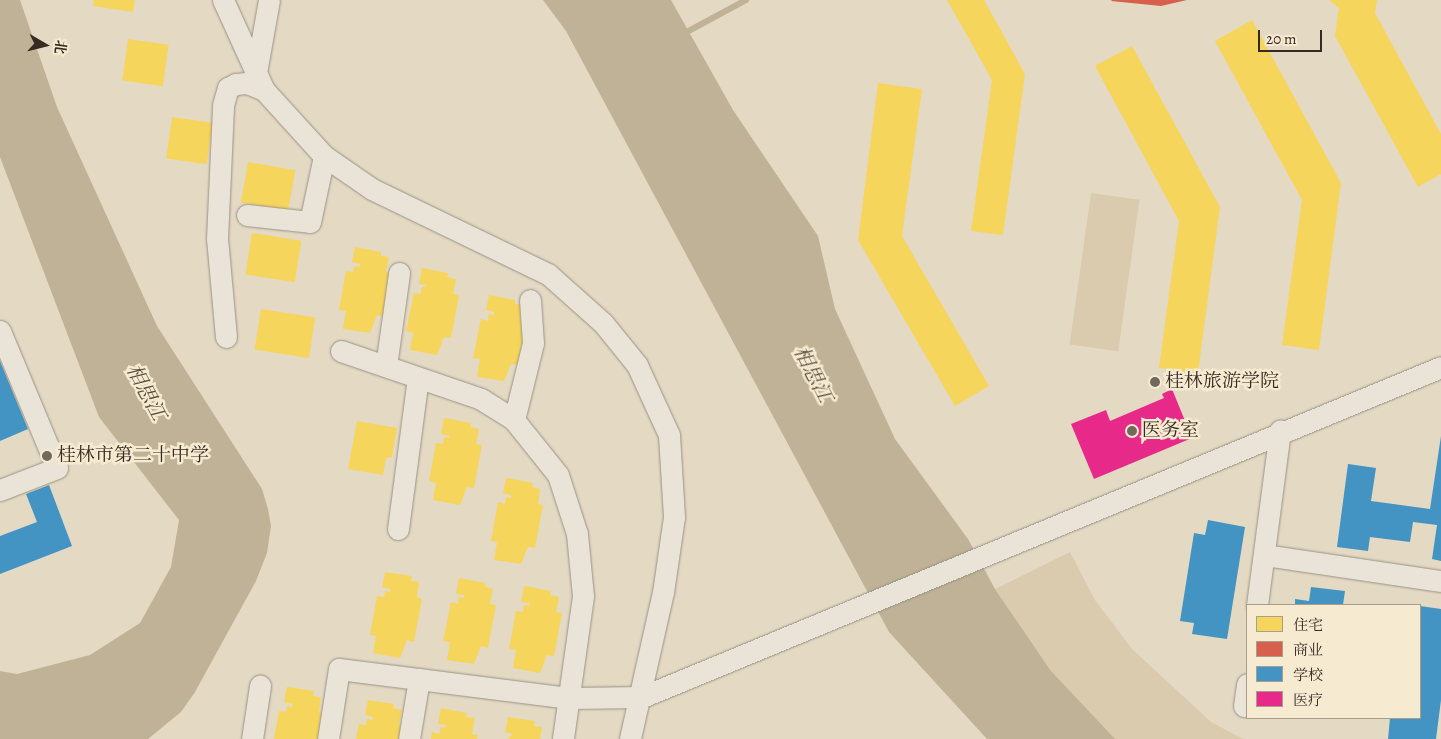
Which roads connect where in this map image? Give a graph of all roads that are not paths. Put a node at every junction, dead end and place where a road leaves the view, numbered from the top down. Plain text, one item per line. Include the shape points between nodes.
1 (223, 0) edge
2 (269, 0) edge
3 (260, 81) junction
4 (324, 156) junction
5 (247, 215) dead end
6 (399, 273) dead end
7 (530, 300) dead end
8 (0, 331) edge
9 (226, 337) dead end
10 (341, 351) dead end
11 (386, 366) junction
12 (1441, 367) edge
13 (418, 378) junction
14 (514, 420) junction
15 (1280, 431) junction
16 (0, 490) edge
17 (398, 529) dead end
18 (1264, 555) junction
19 (1441, 582) edge
20 (1257, 604) edge
21 (419, 679) junction
22 (260, 686) dead end
23 (1246, 691) edge
24 (642, 697) junction
25 (570, 698) junction
26 (1244, 706) dead end
27 (252, 739) edge
28 (328, 739) edge
29 (409, 739) edge
30 (563, 739) edge
31 (630, 739) edge

1 - 3 street
2 - 3 street
3 - 4 street
3 - 9 street via 228,88 224,105 217,238
4 - 5 street via 310,222
4 - 24 street via 372,189 548,274 603,322 637,365 669,434 674,488 674,516 663,592
6 - 11 street
7 - 14 street via 533,342
8 - 16 street via 58,468
10 - 11 street
11 - 13 street
12 - 15 street
13 - 14 street via 481,399
13 - 17 street
14 - 25 street via 558,475 577,534 583,596
15 - 18 street
15 - 24 street via 843,616
18 - 19 street
18 - 20 street
21 - 25 street
21 - 28 street via 339,669
21 - 29 street
22 - 27 street
23 - 26 street
24 - 25 street
24 - 31 street
25 - 30 street

